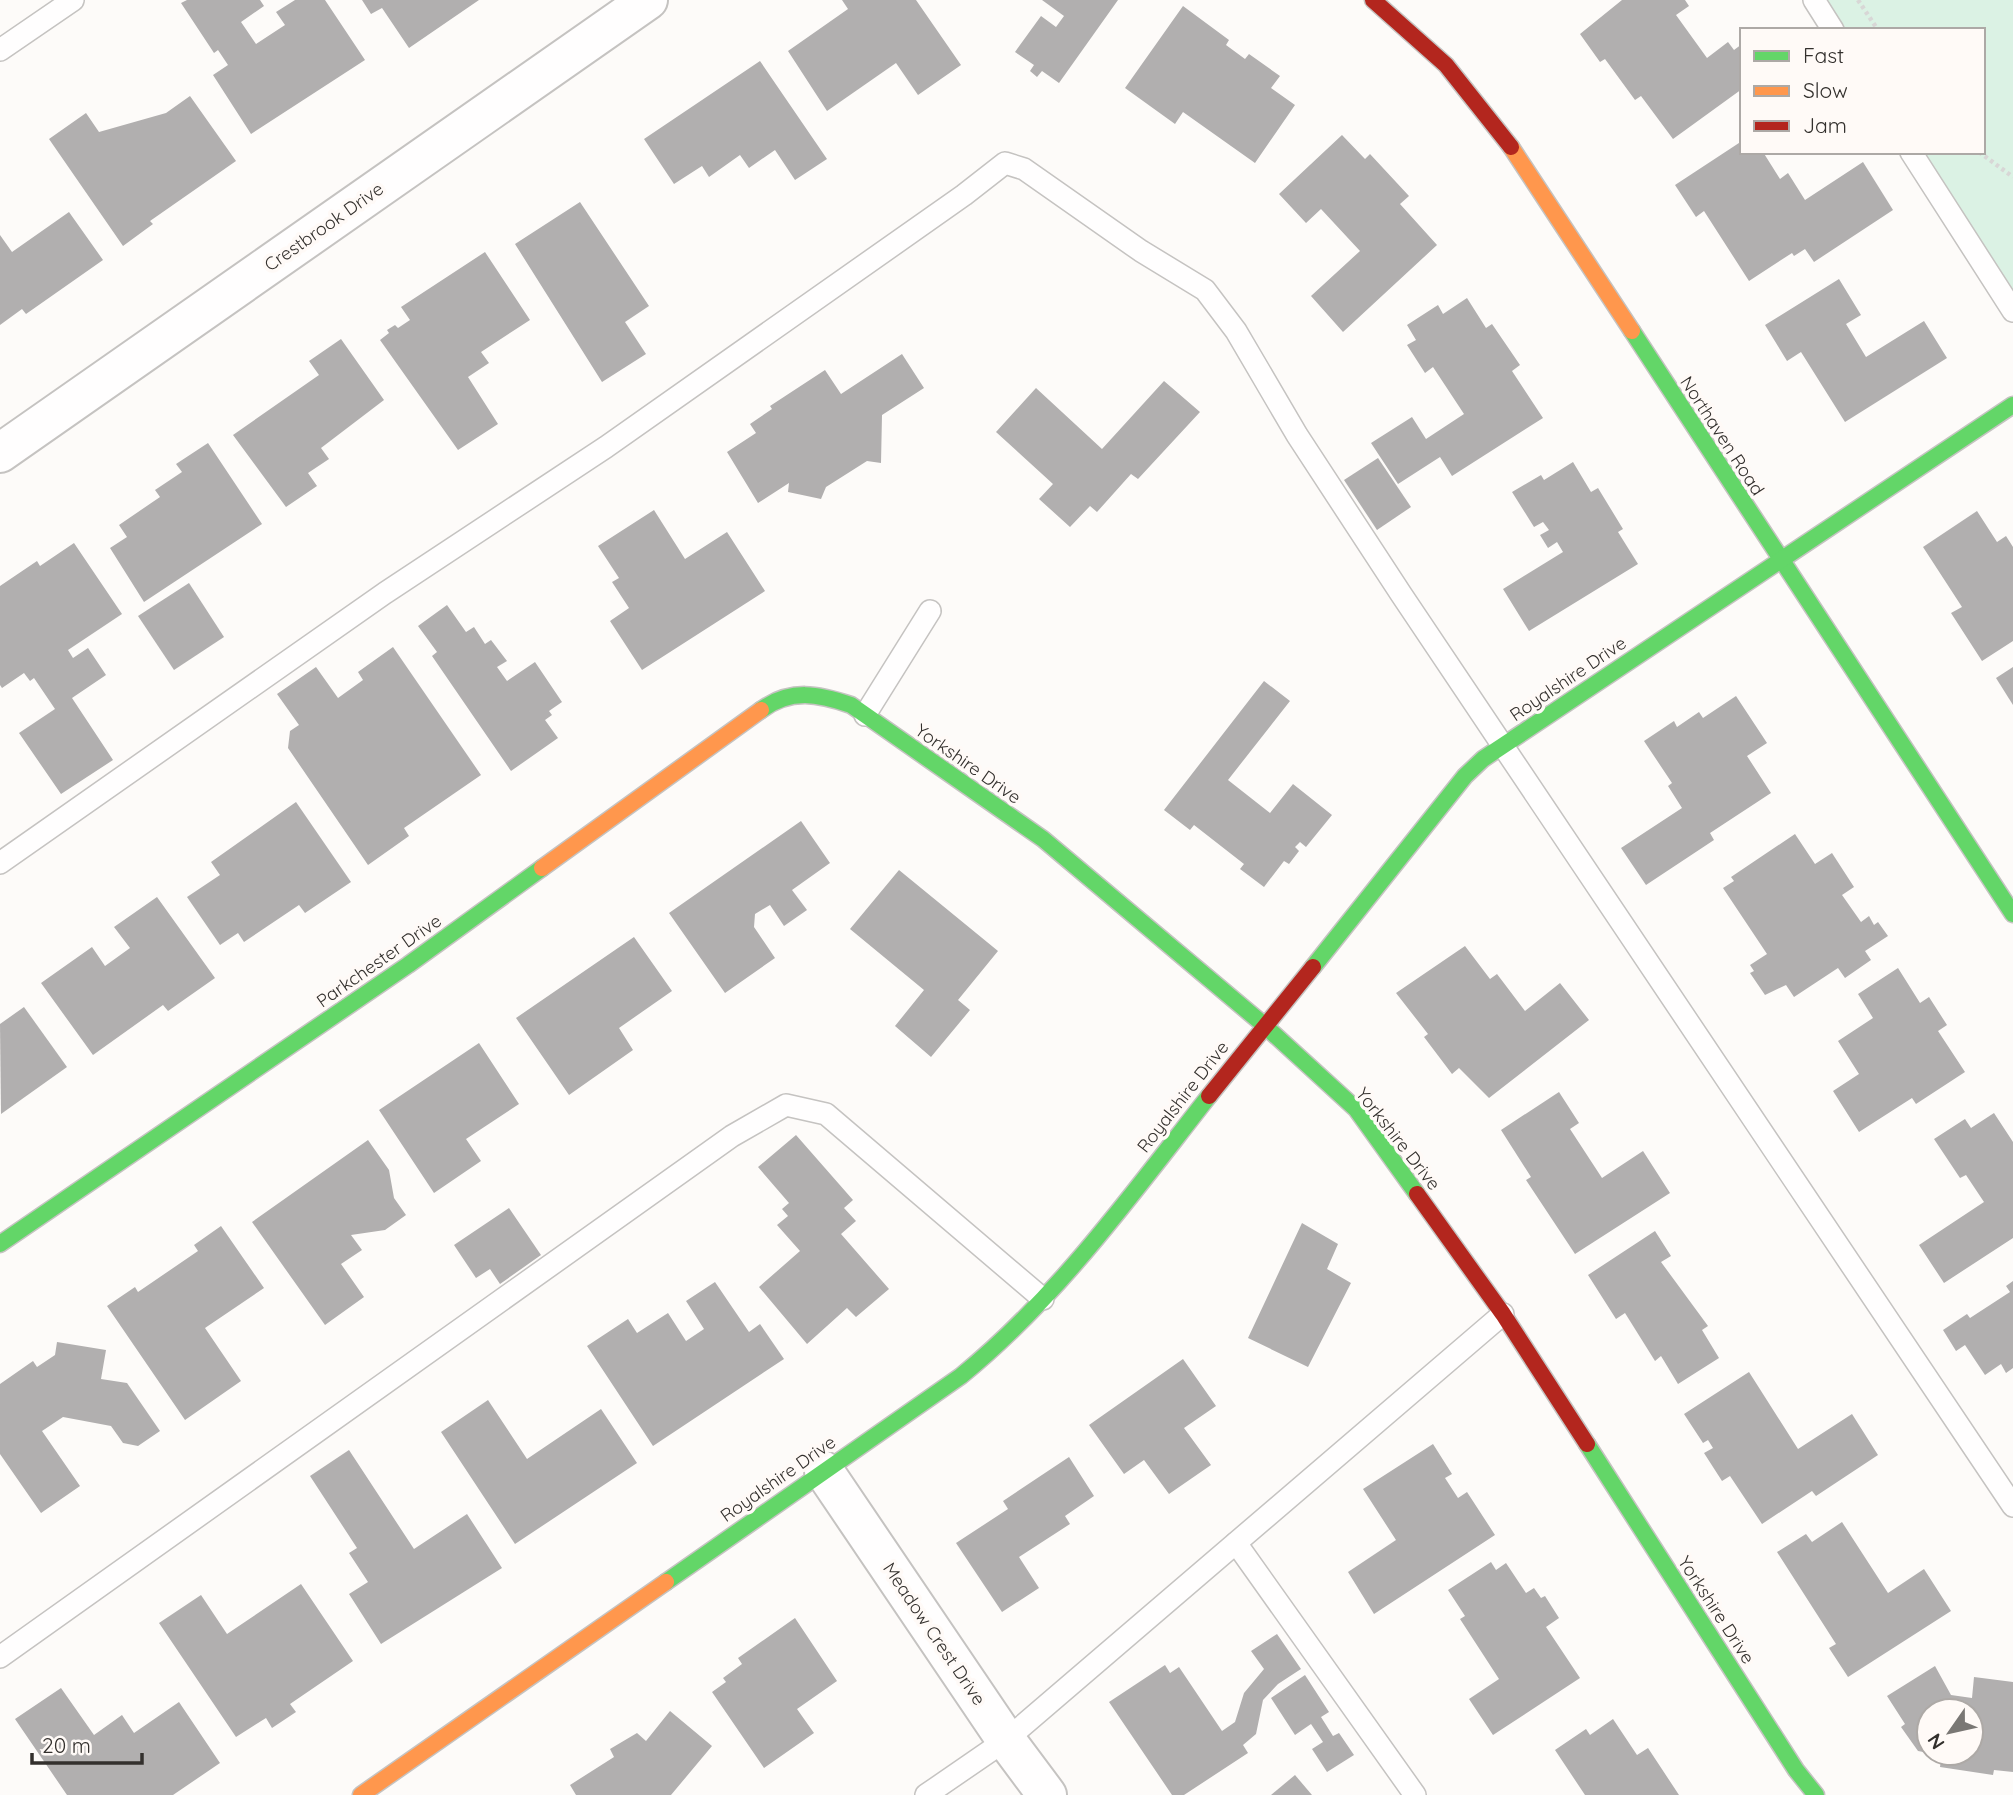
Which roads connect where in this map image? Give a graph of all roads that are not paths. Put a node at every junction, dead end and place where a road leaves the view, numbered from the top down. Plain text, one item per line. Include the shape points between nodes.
1 (73, 0) edge
2 (648, 0) edge
3 (1373, 0) edge
4 (1814, 0) edge
5 (1832, 28) edge
6 (0, 51) edge
7 (1912, 154) edge
8 (2013, 312) edge
9 (2013, 405) edge
10 (0, 453) edge
11 (1780, 561) junction
12 (930, 611) dead end
13 (774, 700) joint
14 (865, 715) junction
15 (1503, 745) junction
16 (0, 863) edge
17 (2013, 914) edge
18 (1264, 1026) junction
19 (0, 1244) edge
20 (1043, 1299) junction
21 (1503, 1314) junction
22 (824, 1471) junction
23 (2013, 1506) edge
24 (1236, 1543) junction
25 (0, 1657) edge
26 (1006, 1740) junction
27 (362, 1795) edge
28 (926, 1795) edge
29 (1047, 1795) edge
30 (1415, 1795) edge
31 (1816, 1795) edge

1 - 6 lane
2 - 10 street, Crestbrook Drive
3 - 11 street, Northaven Road via 1446,65 1500,129
4 - 5 lane
7 - 8 lane
9 - 11 street, Royalshire Drive
11 - 15 street, Royalshire Drive
11 - 17 street, Northaven Road
12 - 14 lane
13 - 14 street, Yorkshire Drive via 817,693
13 - 19 street, Parkchester Drive via 408,965
14 - 18 street, Yorkshire Drive via 1043,839
15 - 16 lane via 1205,290 1024,169 1005,163 606,447 385,593
15 - 18 street, Royalshire Drive via 1465,776
15 - 23 lane
18 - 20 street, Royalshire Drive
18 - 21 street, Yorkshire Drive via 1356,1109
20 - 22 street, Royalshire Drive via 961,1376
20 - 25 lane via 825,1114 786,1105 732,1136
21 - 24 lane
21 - 31 street, Yorkshire Drive
22 - 26 street, Meadow Crest Drive
22 - 27 street, Royalshire Drive
24 - 26 lane
24 - 30 lane
26 - 28 lane
26 - 29 street, Meadow Crest Drive

